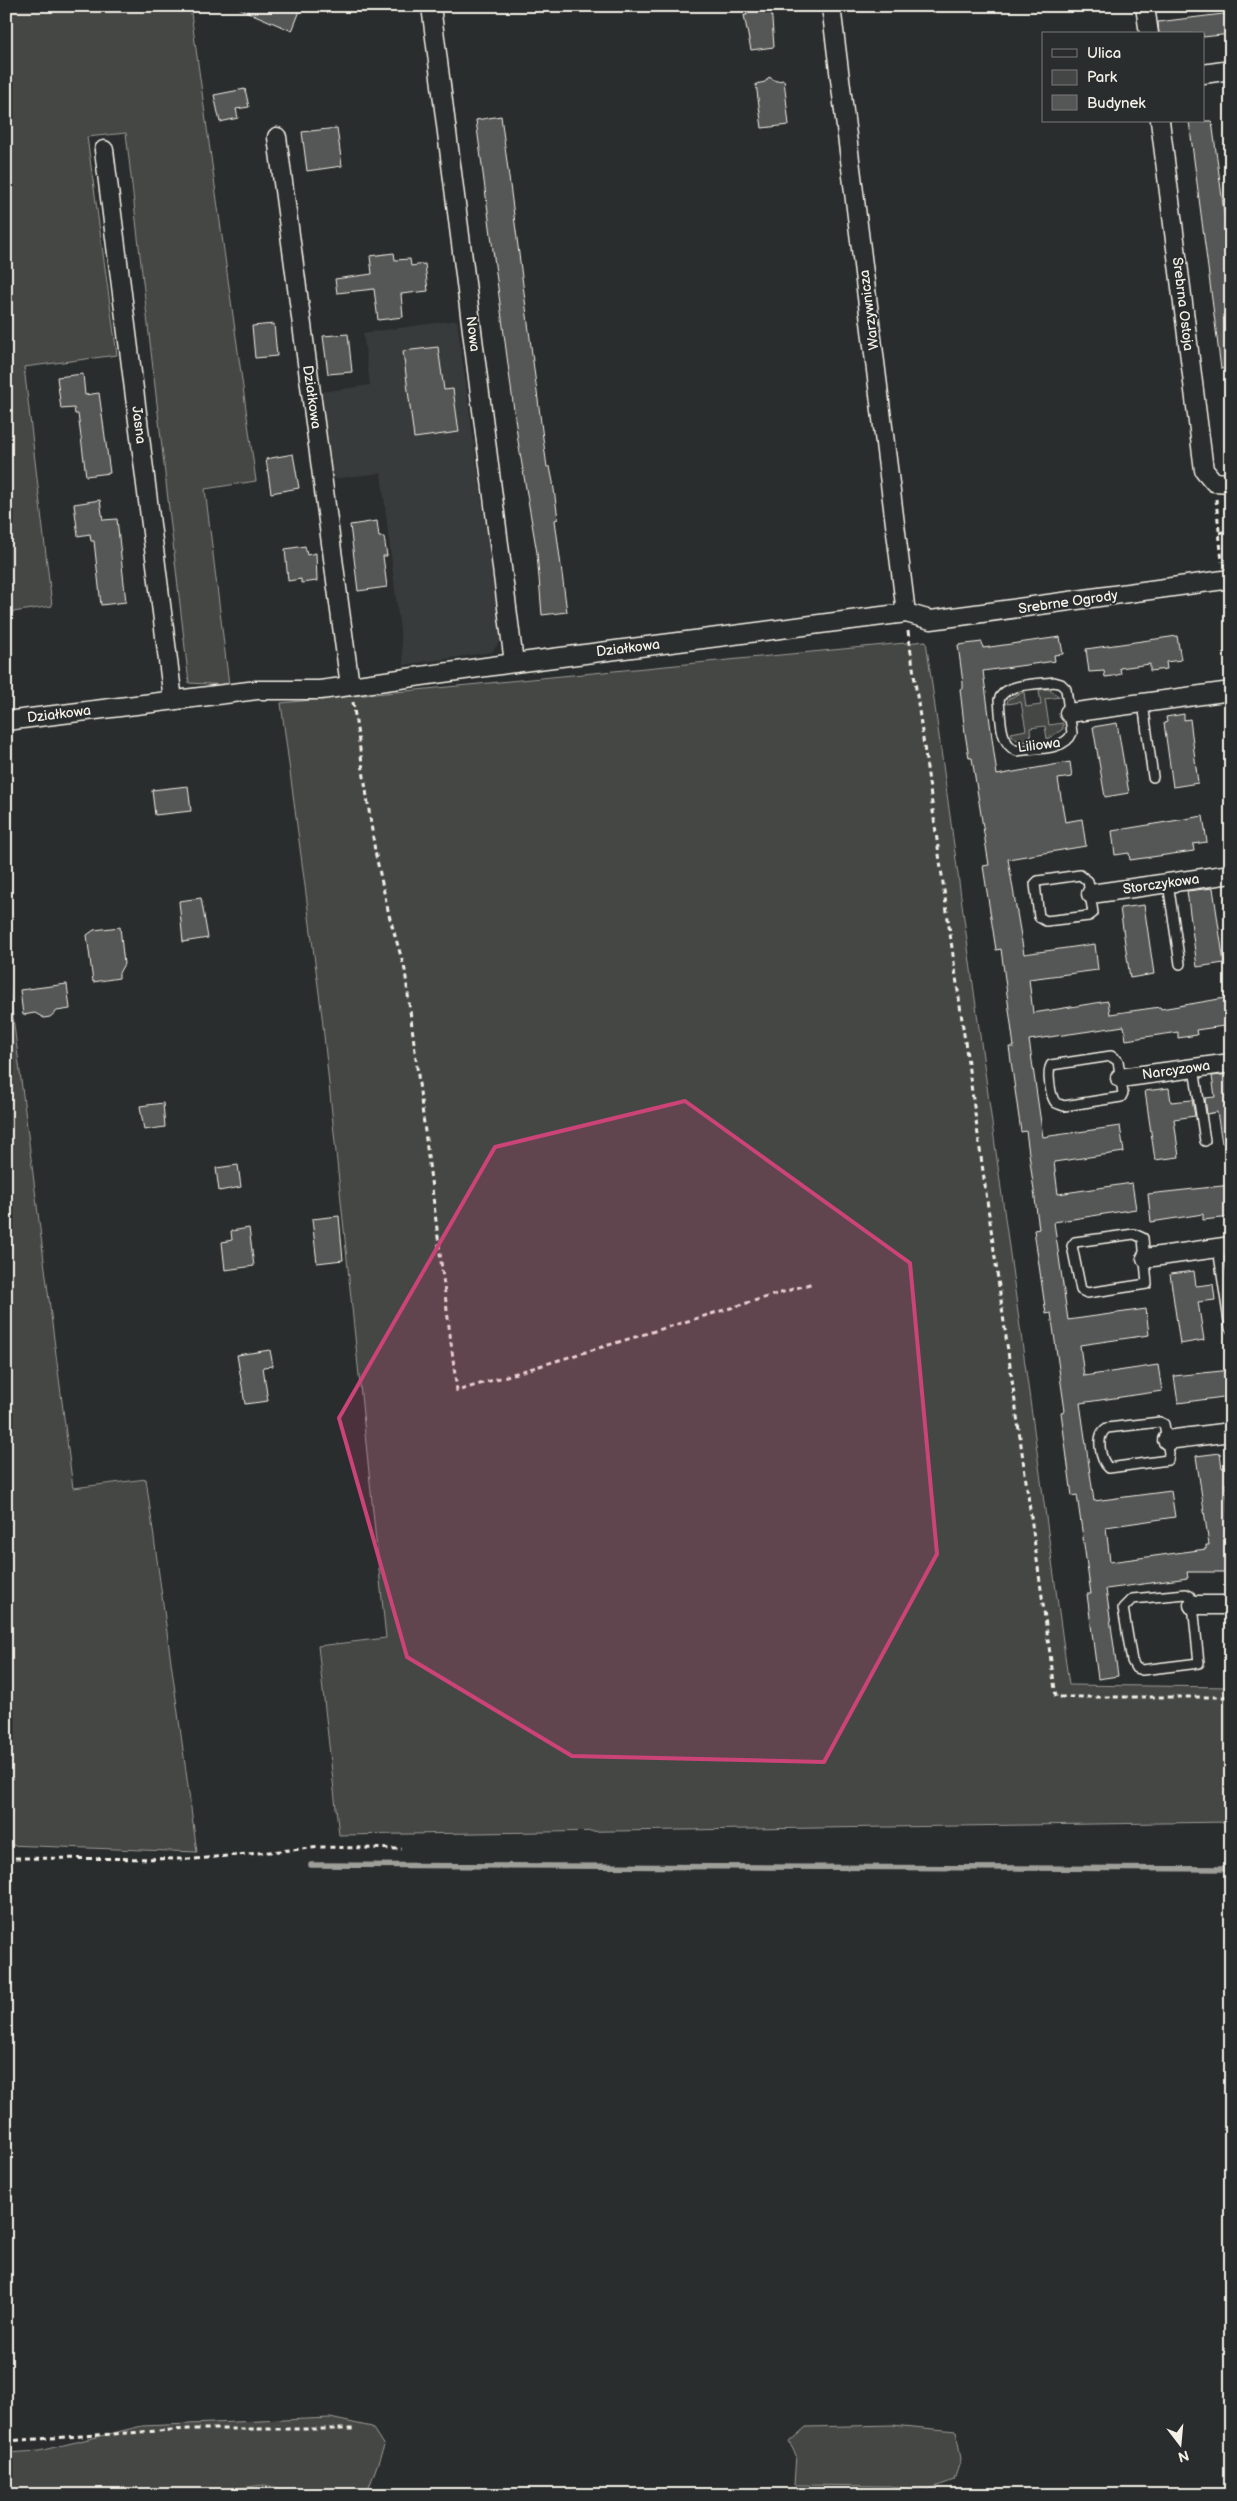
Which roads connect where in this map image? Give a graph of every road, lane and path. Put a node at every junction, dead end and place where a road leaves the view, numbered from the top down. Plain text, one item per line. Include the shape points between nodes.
1 (431, 6) edge
2 (831, 6) edge
3 (1145, 6) edge
4 (1149, 32) edge
5 (1231, 70) edge
6 (1204, 74) edge
7 (1160, 122) edge
8 (278, 137) dead end
9 (104, 150) dead end
10 (1223, 483) edge
11 (1231, 530) edge
12 (1219, 533) junction
13 (1228, 580) edge
14 (906, 613) junction
15 (514, 663) junction
16 (350, 686) junction
17 (1231, 691) edge
18 (173, 700) junction
19 (1143, 703) junction
20 (1069, 713) junction
21 (6, 721) edge
22 (1153, 777) dead end
23 (1231, 874) edge
24 (1168, 882) junction
25 (1091, 894) junction
26 (1180, 964) dead end
27 (1231, 1063) edge
28 (1194, 1068) junction
29 (1120, 1078) junction
30 (1204, 1141) dead end
31 (1225, 1247) edge
32 (1146, 1258) junction
33 (814, 1283) dead end
34 (1230, 1328) edge
35 (1231, 1432) edge
36 (1168, 1440) junction
37 (1193, 1605) junction
38 (1231, 1605) edge
39 (1231, 1697) edge
40 (402, 1849) dead end
41 (6, 1858) edge
42 (355, 2429) dead end
43 (6, 2441) edge

1 - 15 street, Nowa
2 - 14 street, Warzywnicza
3 - 4 street
5 - 6 street
7 - 10 street, Srebrna Ostoja via 1204,470
8 - 16 street, Działkowa
9 - 18 street, Jasna
10 - 12 path
11 - 12 path
12 - 13 path
13 - 14 street, Srebrne Ogrody via 930,620
14 - 15 street, Działkowa
14 - 39 path via 1056,1697
15 - 16 street, Działkowa
16 - 18 street, Działkowa via 320,690 257,690
16 - 33 path via 360,732 375,851 405,970 458,1391
17 - 19 street
18 - 21 street, Działkowa
19 - 20 street
19 - 22 lane
20 - 20 lane, Liliowa via 1066,689 1054,682 1007,689 999,700 1005,741 1017,751 1069,740 1072,733
23 - 24 street, Storczykowa
24 - 25 street, Storczykowa
24 - 26 lane
25 - 25 lane via 1088,881 1080,876 1035,884 1039,917 1046,922 1089,916 1093,909
27 - 28 street, Narcyzowa
28 - 29 street, Narcyzowa
28 - 30 lane
29 - 29 lane via 1118,1061 1111,1056 1051,1065 1049,1068 1054,1100 1064,1106 1118,1098 1123,1093
31 - 32 street
31 - 34 lane
32 - 32 lane via 1143,1238 1134,1234 1075,1242 1072,1246 1078,1285 1087,1293 1147,1284
35 - 36 street
36 - 36 lane via 1168,1460 1110,1468 1105,1464 1099,1436 1107,1428 1160,1422 1164,1424
37 - 37 lane via 1199,1663 1136,1668 1123,1608 1125,1603 1132,1599 1186,1594
37 - 38 street
40 - 41 path via 322,1847 195,1859
42 - 43 path via 188,2429

